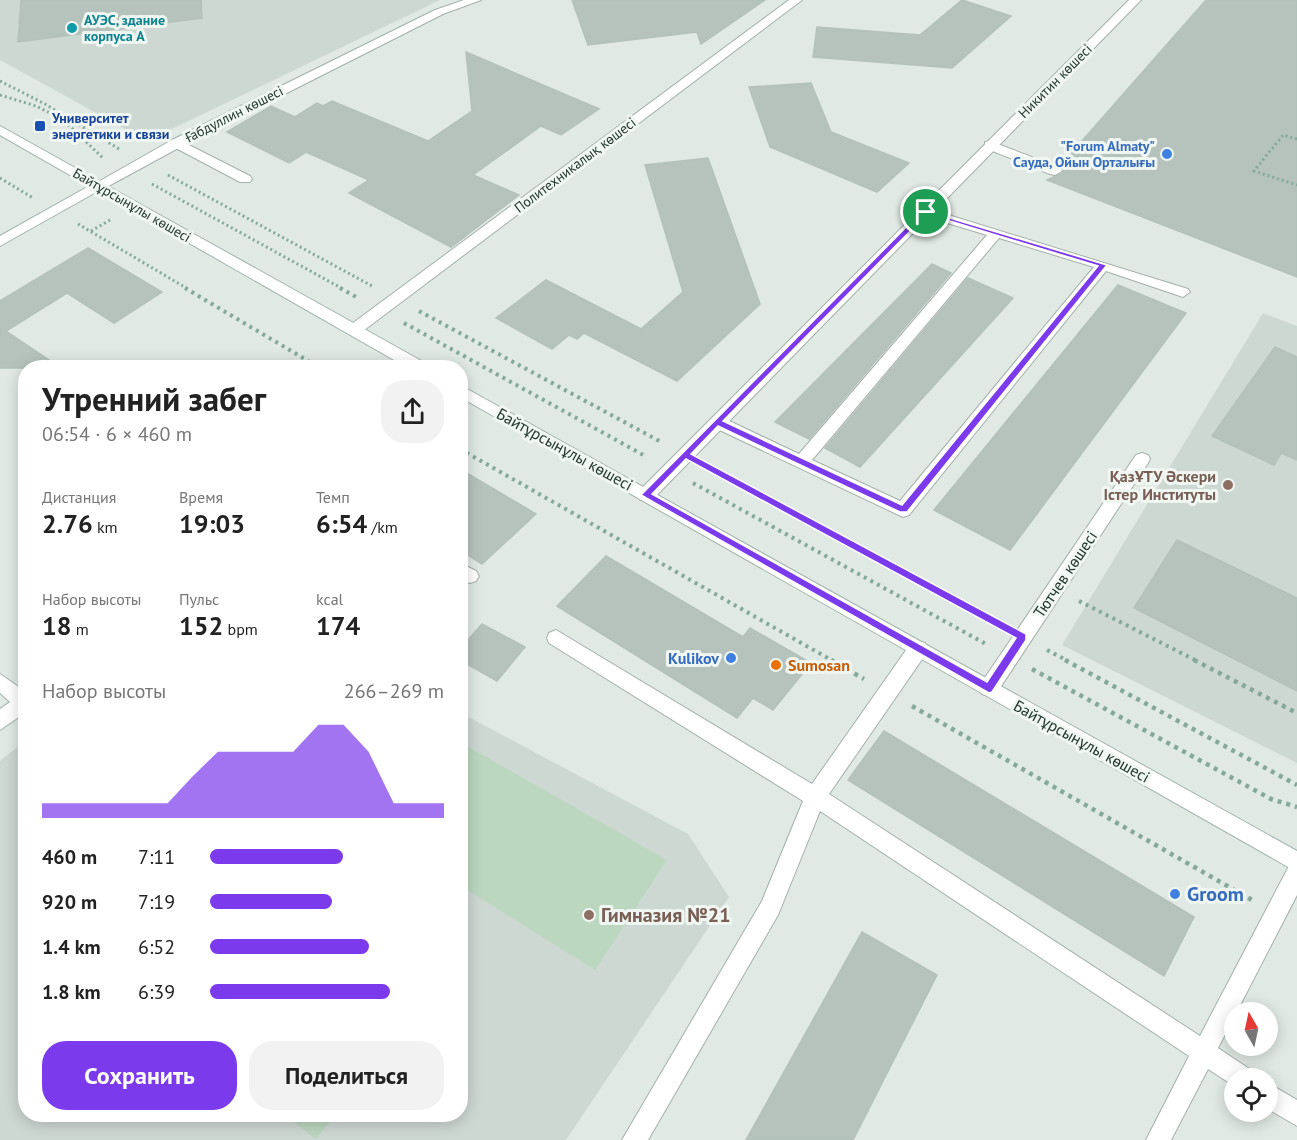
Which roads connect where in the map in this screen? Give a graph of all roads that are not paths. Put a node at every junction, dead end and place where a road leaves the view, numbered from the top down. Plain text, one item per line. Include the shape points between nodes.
1 (475, 0) edge
2 (796, 0) edge
3 (1135, 0) edge
4 (0, 130) edge
5 (177, 143) junction
6 (990, 145) junction
7 (1055, 171) dead end
8 (245, 179) dead end
9 (98, 186) junction
10 (926, 212) junction
11 (995, 234) junction
12 (0, 242) edge
13 (1103, 265) junction
14 (1183, 292) dead end
15 (354, 330) junction
16 (403, 360) edge
17 (468, 395) edge
18 (717, 422) junction
19 (1142, 459) dead end
20 (801, 462) junction
21 (646, 495) junction
22 (556, 638) dead end
23 (918, 649) junction
24 (0, 682) edge
25 (989, 688) junction
26 (18, 696) edge
27 (18, 707) edge
28 (0, 721) edge
29 (814, 797) junction
30 (1297, 862) edge
31 (1297, 873) edge
32 (1203, 1052) junction
33 (1228, 1068) edge
34 (1278, 1102) edge
35 (1297, 1114) edge
36 (634, 1140) edge
37 (1158, 1140) edge

1 - 5 street, Ғабдуллин көшесі via 439,12
2 - 15 street, Политехникалық көшесі
3 - 6 street, Никитин көшесі
4 - 9 street, Байтұрсынұлы көшесі
5 - 8 street
5 - 9 street, Ғабдуллин көшесі
6 - 7 street
6 - 10 street, Никитин көшесі
9 - 12 street, Ғабдуллин көшесі
9 - 15 street, Байтұрсынұлы көшесі
10 - 11 street
10 - 18 street, Никитин көшесі
11 - 13 street
11 - 20 street
13 - 14 street
13 - 20 street via 903,510
15 - 16 street, Байтұрсынұлы көшесі
17 - 21 street, Байтұрсынұлы көшесі
18 - 20 street
18 - 21 street, Никитин көшесі
19 - 25 street, Тютчев көшесі
21 - 23 street, Байтұрсынұлы көшесі
22 - 29 street
23 - 25 street, Байтұрсынұлы көшесі
23 - 29 street
24 - 26 street
25 - 30 street, Байтұрсынұлы көшесі
27 - 28 street
29 - 32 street
29 - 36 street via 770,908
31 - 32 street
32 - 33 street
32 - 37 street
34 - 35 street

